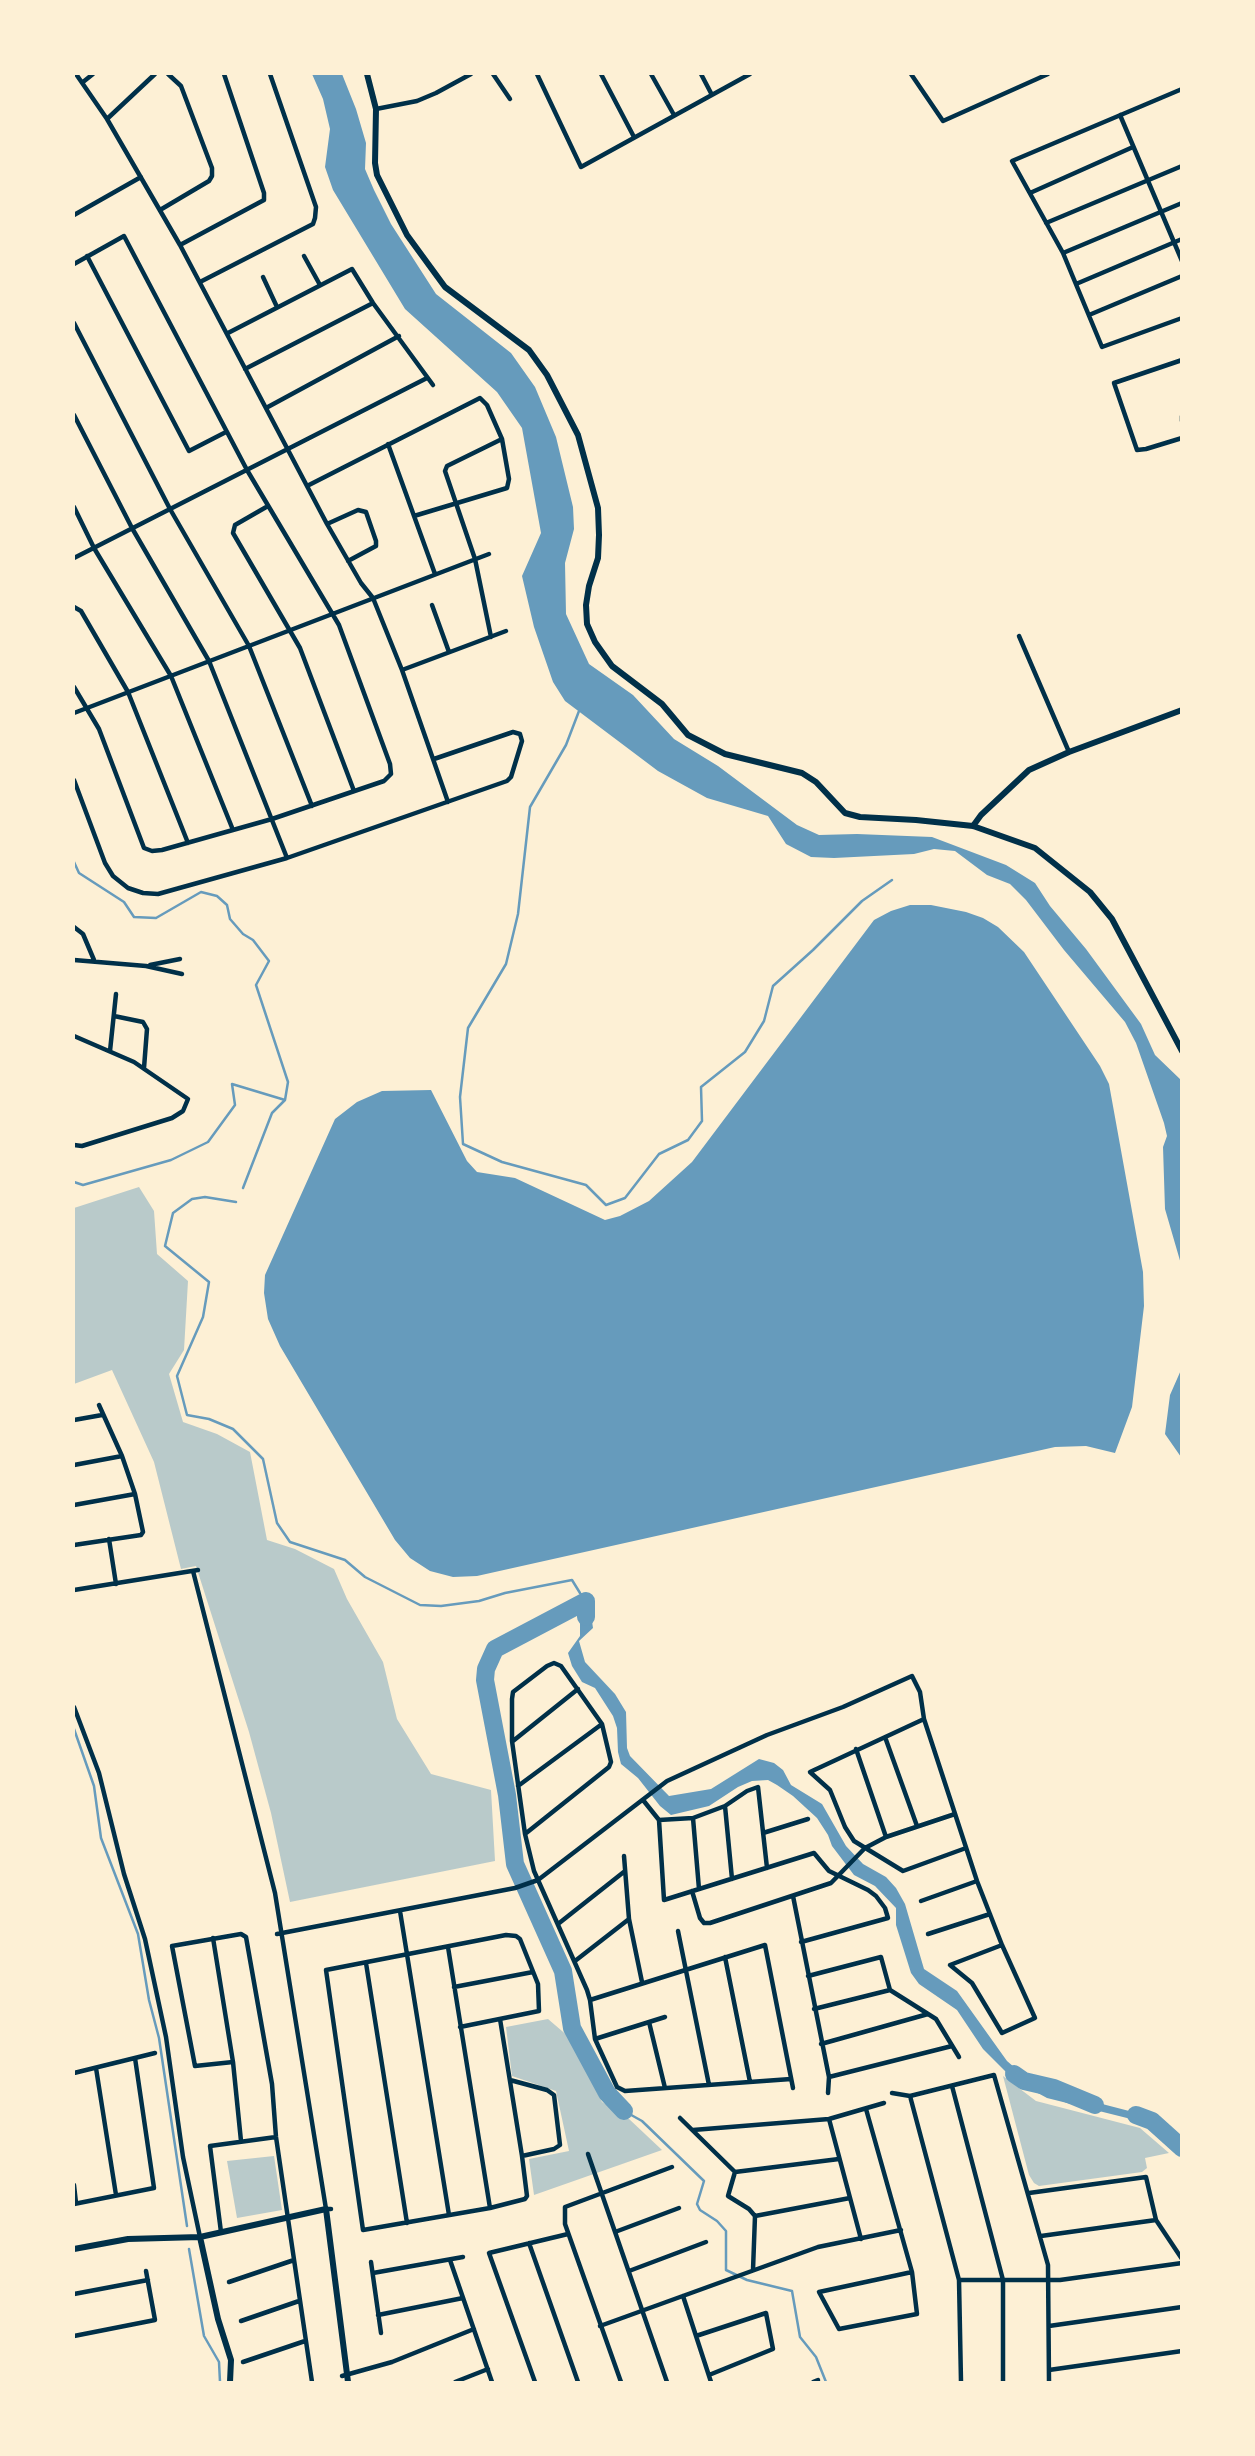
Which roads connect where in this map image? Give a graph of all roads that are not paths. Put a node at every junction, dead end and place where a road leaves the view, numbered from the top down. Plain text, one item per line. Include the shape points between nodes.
1 (76, 74) edge
2 (93, 74) edge
3 (155, 74) edge
4 (168, 74) edge
5 (223, 74) edge
6 (270, 74) edge
7 (366, 74) edge
8 (471, 74) edge
9 (493, 74) edge
10 (537, 74) edge
11 (601, 74) edge
12 (651, 74) edge
13 (701, 74) edge
14 (750, 74) edge
15 (911, 74) edge
16 (1048, 74) edge
17 (83, 82) junction
18 (1181, 89) edge
19 (712, 95) junction
20 (510, 99) dead end
21 (376, 109) junction
22 (674, 115) junction
23 (1120, 115) junction
24 (107, 119) junction
25 (635, 137) junction
26 (1133, 147) junction
27 (1181, 166) edge
28 (141, 177) junction
29 (1147, 180) junction
30 (1030, 193) junction
31 (1181, 203) edge
32 (160, 210) junction
33 (1161, 212) junction
34 (74, 215) edge
35 (1046, 223) junction
36 (1181, 239) edge
37 (1174, 243) junction
38 (180, 245) junction
39 (1063, 253) junction
40 (87, 256) junction
41 (304, 256) dead end
42 (1181, 261) edge
43 (74, 264) edge
44 (1181, 276) edge
45 (263, 277) dead end
46 (200, 282) junction
47 (1076, 284) junction
48 (320, 285) junction
49 (373, 303) junction
50 (277, 307) junction
51 (1089, 315) junction
52 (1181, 317) edge
53 (74, 323) edge
54 (228, 333) junction
55 (399, 336) junction
56 (1181, 360) edge
57 (245, 369) junction
58 (426, 377) junction
59 (433, 385) dead end
60 (266, 408) junction
61 (74, 415) edge
62 (1181, 416) edge
63 (1181, 421) edge
64 (226, 432) junction
65 (1181, 438) edge
66 (502, 439) junction
67 (388, 444) junction
68 (287, 448) junction
69 (247, 470) junction
70 (307, 486) junction
71 (457, 503) junction
72 (268, 506) junction
73 (74, 508) edge
74 (170, 509) junction
75 (414, 516) junction
76 (327, 524) junction
77 (132, 528) junction
78 (94, 548) junction
79 (489, 554) dead end
80 (74, 558) edge
81 (475, 559) junction
82 (348, 561) junction
83 (435, 575) junction
84 (373, 598) junction
85 (432, 605) dead end
86 (74, 607) edge
87 (331, 614) junction
88 (289, 630) junction
89 (506, 631) dead end
90 (491, 636) junction
91 (1019, 636) dead end
92 (248, 646) junction
93 (449, 652) junction
94 (209, 661) junction
95 (402, 670) junction
96 (171, 676) junction
97 (74, 687) edge
98 (128, 692) junction
99 (86, 708) junction
100 (1181, 710) edge
101 (74, 713) edge
102 (1069, 752) junction
103 (434, 759) junction
104 (74, 780) edge
105 (354, 791) junction
106 (448, 802) junction
107 (312, 806) junction
108 (272, 819) junction
109 (973, 826) junction
110 (233, 830) junction
111 (188, 843) junction
112 (288, 858) junction
113 (74, 927) edge
114 (180, 959) dead end
115 (74, 960) edge
116 (94, 960) junction
117 (146, 966) junction
118 (182, 974) dead end
119 (117, 994) dead end
120 (114, 1016) junction
121 (74, 1036) edge
122 (110, 1051) junction
123 (1181, 1051) edge
124 (144, 1068) junction
125 (74, 1144) edge
126 (99, 1405) dead end
127 (103, 1415) junction
128 (74, 1420) edge
129 (122, 1456) junction
130 (74, 1465) edge
131 (135, 1494) junction
132 (74, 1505) edge
133 (109, 1539) junction
134 (74, 1545) edge
135 (116, 1584) junction
136 (74, 1590) edge
137 (578, 1689) junction
138 (74, 1707) edge
139 (924, 1719) junction
140 (602, 1724) junction
141 (885, 1737) junction
142 (512, 1741) junction
143 (856, 1749) junction
144 (518, 1786) junction
145 (645, 1799) junction
146 (725, 1806) junction
147 (955, 1814) junction
148 (693, 1818) junction
149 (808, 1819) dead end
150 (659, 1820) junction
151 (917, 1826) junction
152 (763, 1833) junction
153 (525, 1834) junction
154 (886, 1838) junction
155 (864, 1848) junction
156 (966, 1848) junction
157 (624, 1856) dead end
158 (767, 1868) junction
159 (625, 1871) junction
160 (838, 1876) junction
161 (732, 1879) junction
162 (536, 1881) junction
163 (977, 1881) junction
164 (699, 1889) junction
165 (692, 1891) junction
166 (793, 1896) junction
167 (921, 1901) dead end
168 (400, 1910) junction
169 (990, 1914) junction
170 (629, 1919) junction
171 (558, 1924) junction
172 (678, 1931) dead end
173 (280, 1933) junction
174 (929, 1934) dead end
175 (214, 1938) junction
176 (801, 1942) junction
177 (1002, 1945) junction
178 (448, 1947) junction
179 (407, 1955) junction
180 (725, 1957) junction
181 (575, 1961) junction
182 (366, 1963) junction
183 (687, 1969) junction
184 (533, 1972) junction
185 (808, 1976) junction
186 (642, 1982) junction
187 (454, 1987) junction
188 (890, 1990) junction
189 (590, 2000) junction
190 (814, 2010) junction
191 (929, 2014) junction
192 (665, 2017) dead end
193 (500, 2019) junction
194 (649, 2022) junction
195 (460, 2027) junction
196 (595, 2039) junction
197 (821, 2044) junction
198 (952, 2046) junction
199 (155, 2053) dead end
200 (959, 2057) dead end
201 (135, 2058) junction
202 (233, 2062) junction
203 (96, 2067) junction
204 (74, 2073) edge
205 (829, 2077) junction
206 (791, 2079) junction
207 (510, 2080) junction
208 (750, 2082) junction
209 (709, 2085) junction
210 (952, 2086) junction
211 (665, 2088) junction
212 (793, 2088) dead end
213 (828, 2093) dead end
214 (892, 2093) dead end
215 (910, 2096) junction
216 (884, 2103) dead end
217 (866, 2109) junction
218 (680, 2118) dead end
219 (829, 2119) junction
220 (693, 2130) junction
221 (276, 2137) junction
222 (241, 2141) junction
223 (589, 2154) dead end
224 (523, 2155) junction
225 (839, 2159) junction
226 (672, 2167) dead end
227 (735, 2172) junction
228 (74, 2185) edge
229 (1029, 2193) junction
230 (602, 2194) junction
231 (116, 2195) junction
232 (850, 2198) junction
233 (75, 2203) edge
234 (490, 2208) junction
235 (679, 2208) dead end
236 (329, 2209) junction
237 (449, 2215) junction
238 (755, 2216) junction
239 (288, 2217) junction
240 (1156, 2220) junction
241 (407, 2223) junction
242 (901, 2230) junction
243 (221, 2232) junction
244 (615, 2232) junction
245 (568, 2234) junction
246 (1041, 2236) junction
247 (197, 2237) junction
248 (861, 2239) junction
249 (706, 2242) dead end
250 (529, 2243) junction
251 (74, 2249) edge
252 (463, 2257) dead end
253 (294, 2260) junction
254 (450, 2260) junction
255 (1181, 2261) edge
256 (371, 2262) dead end
257 (146, 2271) dead end
258 (629, 2271) junction
259 (750, 2271) junction
260 (912, 2272) junction
261 (373, 2273) junction
262 (148, 2280) junction
263 (960, 2280) junction
264 (1003, 2280) junction
265 (1049, 2280) junction
266 (229, 2282) dead end
267 (74, 2294) edge
268 (683, 2296) junction
269 (463, 2298) junction
270 (299, 2301) junction
271 (1181, 2307) edge
272 (642, 2311) junction
273 (378, 2315) junction
274 (241, 2321) dead end
275 (600, 2326) junction
276 (1049, 2326) junction
277 (474, 2329) junction
278 (380, 2333) dead end
279 (74, 2336) edge
280 (696, 2336) junction
281 (305, 2341) junction
282 (1181, 2351) edge
283 (243, 2362) dead end
284 (488, 2369) junction
285 (1049, 2370) junction
286 (709, 2375) junction
287 (346, 2378) edge
288 (230, 2382) edge
289 (311, 2382) edge
290 (454, 2382) edge
291 (492, 2382) edge
292 (535, 2382) edge
293 (578, 2382) edge
294 (621, 2382) edge
295 (667, 2382) edge
296 (711, 2382) edge
297 (961, 2382) edge
298 (1003, 2382) edge
299 (1049, 2382) edge

1 - 17 street
2 - 17 street
3 - 24 street
4 - 32 street via 181,86 212,176
5 - 38 street via 264,200
6 - 46 street via 316,207 315,218
7 - 21 street
8 - 21 street via 417,101
9 - 20 street
10 - 25 street via 581,167
11 - 25 street
12 - 22 street
13 - 19 street
14 - 19 street
15 - 16 street via 943,121
17 - 24 street
18 - 23 street
19 - 22 street
21 - 109 street via 377,175 407,235 445,287 529,350 578,435 597,508 599,535 586,605 587,624 612,666 662,704 688,735 725,754 802,773 845,813
22 - 25 street
23 - 26 street
23 - 30 street via 1012,161
24 - 28 street
26 - 29 street
26 - 30 street
27 - 29 street
28 - 32 street
28 - 34 street
29 - 33 street
29 - 35 street
30 - 35 street
31 - 33 street
32 - 38 street
33 - 37 street
33 - 39 street
35 - 39 street
36 - 37 street
37 - 42 street
37 - 47 street
38 - 46 street
39 - 47 street
40 - 43 street
40 - 64 street via 189,451
40 - 64 street via 124,236
41 - 48 street
44 - 51 street
45 - 50 street
46 - 54 street
47 - 51 street
48 - 49 street via 352,269
48 - 50 street
49 - 55 street
49 - 57 street
50 - 54 street
51 - 52 street via 1102,347
53 - 74 street
54 - 57 street
55 - 58 street
55 - 60 street
56 - 65 street via 1114,383 1137,450
57 - 60 street
58 - 59 street
58 - 68 street
60 - 68 street
61 - 77 street
62 - 63 street
64 - 69 street
66 - 67 street via 480,398
66 - 71 street via 446,468
66 - 71 street via 507,488
67 - 70 street
67 - 75 street
68 - 69 street
68 - 70 street
69 - 72 street
69 - 74 street
70 - 76 street
71 - 75 street
71 - 81 street
72 - 87 street
72 - 88 street via 235,525 233,533
73 - 78 street
74 - 77 street
74 - 92 street
75 - 83 street
76 - 82 street
76 - 82 street via 358,510 366,512 376,546
77 - 78 street
77 - 94 street
78 - 80 street
78 - 96 street
79 - 81 street
81 - 83 street
81 - 90 street
82 - 84 street
83 - 84 street
84 - 87 street
84 - 95 street
85 - 93 street
86 - 98 street via 81,611
87 - 88 street
87 - 105 street via 390,764 391,774 384,781
88 - 92 street
88 - 105 street
89 - 90 street
90 - 93 street
91 - 102 street
92 - 94 street
92 - 107 street
93 - 95 street
94 - 96 street
94 - 108 street
95 - 103 street
96 - 98 street
96 - 110 street
97 - 99 street
98 - 99 street
98 - 111 street
99 - 101 street
99 - 111 street via 99,729 144,848 162,850
100 - 102 street
102 - 109 street via 1022,775
103 - 106 street
103 - 106 street via 513,732 520,734 521,747 508,781
104 - 112 street via 105,863 128,888 158,894
105 - 107 street
106 - 112 street
107 - 108 street
108 - 110 street
108 - 112 street
109 - 123 street via 1035,848 1090,892 1112,919
110 - 111 street
113 - 116 street
114 - 117 street
115 - 116 street
116 - 117 street
117 - 118 street
119 - 120 street
120 - 122 street
120 - 124 street via 143,1022 147,1029
121 - 122 street
122 - 124 street
124 - 125 street via 188,1099 183,1111 82,1146
126 - 127 street
127 - 128 street
127 - 129 street
129 - 130 street
129 - 131 street
131 - 132 street
131 - 133 street via 143,1532
133 - 134 street
133 - 135 street
135 - 136 street
135 - 173 street via 196,1571 275,1893
137 - 140 street
137 - 142 street
137 - 142 street via 554,1663 517,1688 512,1699
138 - 247 street via 99,1773 145,1939 166,2037
139 - 141 street
139 - 145 street via 912,1675 667,1781
139 - 147 street
140 - 144 street
140 - 153 street via 609,1767
141 - 143 street
141 - 151 street
142 - 144 street
143 - 154 street
143 - 155 street via 810,1772 830,1790 849,1836
144 - 153 street
145 - 150 street
145 - 162 street
146 - 148 street
146 - 152 street via 758,1787
146 - 161 street
147 - 151 street
147 - 156 street
148 - 150 street
148 - 164 street
149 - 152 street
150 - 165 street via 664,1900
151 - 154 street
152 - 158 street
153 - 162 street
154 - 155 street
155 - 156 street via 903,1871
155 - 160 street
156 - 163 street
157 - 159 street
158 - 160 street via 814,1853
158 - 161 street
159 - 170 street
159 - 171 street
160 - 166 street via 831,1883
160 - 176 street via 876,1896 888,1918
161 - 164 street
162 - 168 street
162 - 171 street
163 - 167 street
163 - 169 street
164 - 165 street
165 - 166 street via 704,1923
166 - 176 street
168 - 173 street
168 - 179 street
169 - 174 street
169 - 177 street
170 - 181 street
170 - 186 street
171 - 181 street
172 - 183 street
173 - 236 street
175 - 202 street
175 - 202 street via 172,1945 195,2066
175 - 221 street via 246,1937 272,2084
176 - 185 street
177 - 177 street via 1035,2018 1002,2032 972,1983 950,1965
178 - 179 street
178 - 184 street via 516,1936
178 - 187 street
179 - 182 street
179 - 237 street
180 - 183 street
180 - 206 street via 765,1945
180 - 208 street
181 - 189 street
182 - 241 street
182 - 241 street via 326,1970 363,2230
183 - 186 street
183 - 209 street
184 - 187 street
184 - 193 street via 539,2011
185 - 188 street via 881,1956
185 - 190 street
186 - 189 street
187 - 195 street
188 - 190 street
188 - 191 street
189 - 196 street
190 - 197 street
191 - 197 street
191 - 198 street
192 - 194 street
193 - 195 street
193 - 207 street
194 - 196 street
194 - 211 street
195 - 234 street
196 - 211 street via 620,2090
197 - 205 street
198 - 200 street
198 - 205 street
199 - 201 street
201 - 203 street
201 - 231 street via 154,2188
202 - 222 street
203 - 204 street
203 - 231 street
205 - 213 street
206 - 208 street
206 - 212 street
207 - 224 street
207 - 224 street via 554,2095 560,2145
208 - 209 street
209 - 211 street
210 - 215 street
210 - 229 street via 995,2075
210 - 264 street
214 - 215 street
215 - 263 street
216 - 217 street
217 - 219 street
217 - 242 street
218 - 220 street
219 - 220 street
219 - 225 street
220 - 227 street
221 - 222 street
221 - 239 street
222 - 243 street via 210,2146
223 - 230 street
224 - 234 street via 527,2196
225 - 227 street
225 - 232 street
226 - 230 street
227 - 238 street via 728,2196
228 - 233 street
229 - 240 street via 1146,2177
229 - 246 street
230 - 244 street
230 - 245 street via 565,2207
231 - 233 street
232 - 238 street
232 - 248 street
234 - 237 street
235 - 244 street
236 - 239 street
236 - 287 street
237 - 241 street
238 - 259 street
239 - 243 street
239 - 253 street
240 - 246 street
240 - 255 street
242 - 248 street
242 - 260 street
243 - 247 street
244 - 258 street
245 - 250 street
245 - 275 street
246 - 265 street
247 - 251 street via 128,2239
247 - 288 street via 231,2360
248 - 259 street via 818,2247
249 - 258 street
250 - 292 street via 489,2253
250 - 293 street
252 - 254 street
253 - 266 street
253 - 270 street
254 - 261 street
254 - 269 street
255 - 265 street
256 - 261 street
257 - 262 street
258 - 272 street
259 - 268 street
260 - 260 street via 918,2314 839,2329 819,2292
261 - 273 street
262 - 267 street
262 - 279 street via 155,2320
263 - 264 street
263 - 297 street
264 - 265 street
264 - 298 street
265 - 276 street
268 - 272 street
268 - 280 street
269 - 273 street
269 - 277 street
270 - 274 street
270 - 281 street
271 - 276 street
272 - 275 street
272 - 295 street
273 - 278 street
275 - 294 street
276 - 285 street
277 - 284 street
277 - 287 street
280 - 286 street
280 - 286 street via 766,2313 773,2349
281 - 283 street
281 - 289 street
282 - 285 street
284 - 290 street
284 - 291 street
285 - 299 street
286 - 296 street

